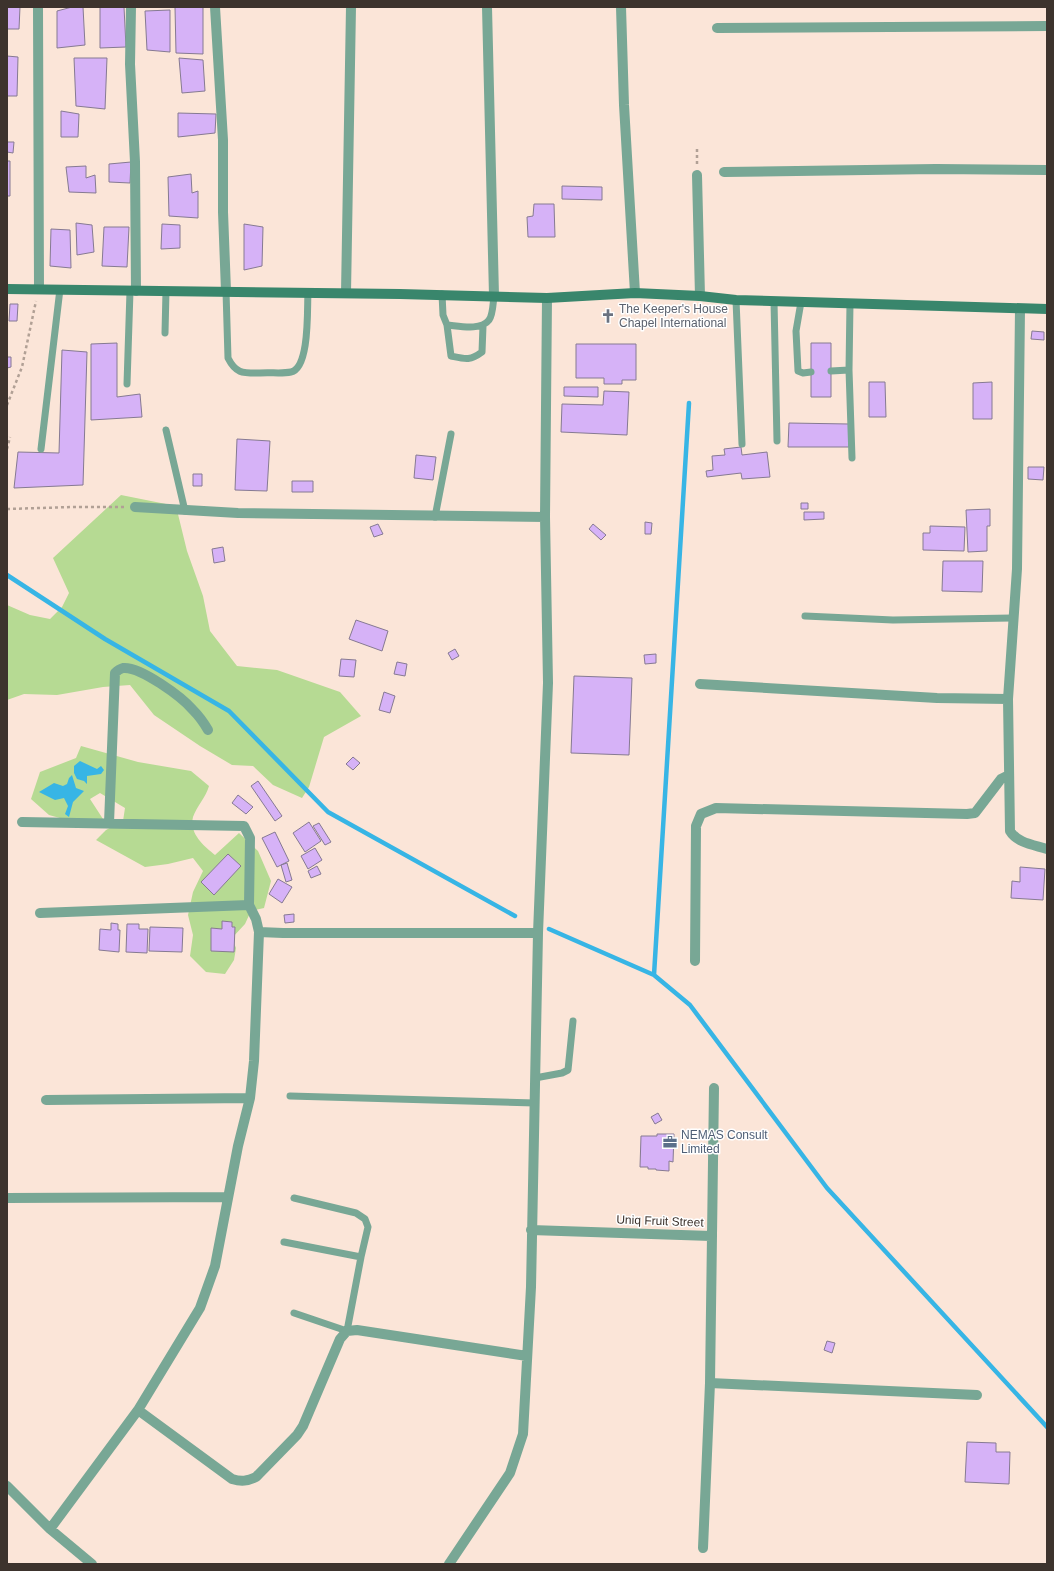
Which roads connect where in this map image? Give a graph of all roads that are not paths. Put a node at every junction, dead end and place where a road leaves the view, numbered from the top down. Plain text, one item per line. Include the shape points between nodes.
1 (38, 7) edge
2 (131, 7) edge
3 (215, 7) edge
4 (351, 7) edge
5 (487, 7) edge
6 (621, 7) edge
7 (1047, 26) edge
8 (717, 28) dead end
9 (1047, 170) edge
10 (724, 172) dead end
11 (696, 175) road end
12 (7, 288) edge
13 (39, 289) junction
14 (60, 289) junction
15 (133, 291) junction
16 (166, 291) junction
17 (226, 291) junction
18 (308, 292) junction
19 (346, 293) junction
20 (634, 293) junction
21 (442, 294) junction
22 (494, 296) junction
23 (700, 296) junction
24 (547, 298) junction
25 (736, 300) junction
26 (774, 301) junction
27 (801, 302) junction
28 (850, 303) junction
29 (1020, 308) junction
30 (1047, 309) edge
31 (447, 325) junction
32 (483, 326) junction
33 (165, 333) dead end
34 (849, 370) junction
35 (831, 371) dead end
36 (811, 372) dead end
37 (127, 384) dead end
38 (166, 430) dead end
39 (451, 434) dead end
40 (777, 441) dead end
41 (742, 444) dead end
42 (40, 448) dead end
43 (852, 458) dead end
44 (135, 507) road end
45 (185, 511) junction
46 (435, 517) junction
47 (545, 517) junction
48 (805, 616) dead end
49 (1012, 618) junction
50 (700, 684) dead end
51 (1008, 699) junction
52 (208, 730) dead end
53 (1008, 775) junction
54 (22, 822) dead end
55 (109, 823) junction
56 (1047, 849) edge
57 (249, 905) junction
58 (40, 913) dead end
59 (259, 932) junction
60 (538, 933) junction
61 (695, 961) dead end
62 (573, 1021) dead end
63 (535, 1078) junction
64 (714, 1088) dead end
65 (290, 1096) dead end
66 (250, 1098) junction
67 (46, 1100) dead end
68 (535, 1103) junction
69 (7, 1198) edge
70 (228, 1198) junction
71 (294, 1198) dead end
72 (531, 1230) junction
73 (711, 1236) junction
74 (284, 1242) dead end
75 (360, 1257) junction
76 (294, 1314) dead end
77 (347, 1331) junction
78 (527, 1356) junction
79 (710, 1382) junction
80 (977, 1395) dead end
81 (138, 1410) junction
82 (7, 1486) edge
83 (50, 1529) junction
84 (703, 1548) dead end
85 (92, 1564) edge
86 (449, 1564) edge

1 - 13 street
2 - 15 street via 130,64 135,162
3 - 17 street via 223,140
4 - 19 street
5 - 22 street
6 - 20 street
7 - 8 street
9 - 10 street
11 - 23 street
12 - 13 street
13 - 14 street
14 - 15 street
14 - 42 lane
15 - 16 street
15 - 37 lane
16 - 17 street
16 - 33 lane
17 - 18 street
17 - 18 lane via 228,358 238,371 246,373 292,372 299,367 305,350
18 - 19 street
19 - 21 street
20 - 23 street
20 - 24 street
21 - 22 street
21 - 31 lane via 443,315
22 - 24 street
22 - 32 lane via 490,320
23 - 25 street
24 - 47 street
25 - 26 street
25 - 41 lane
26 - 27 street
26 - 40 lane
27 - 28 street
27 - 36 lane via 796,331 798,371
28 - 29 street
28 - 34 lane
29 - 30 street
29 - 49 street via 1017,569
31 - 32 lane
31 - 32 lane via 451,356 465,359 474,358 482,352
34 - 35 lane
34 - 43 lane
38 - 45 lane
39 - 46 lane
44 - 45 street
45 - 46 street
46 - 47 street
47 - 60 street via 548,683
48 - 49 lane via 893,620
49 - 51 street
50 - 51 street via 937,698
51 - 53 street
52 - 55 street via 194,710 177,694 136,670 119,669 115,673
53 - 56 street via 1012,835
53 - 61 street via 1001,779 975,813 716,808 701,814 696,826
54 - 55 street
55 - 57 street via 244,826 250,838
57 - 58 street
57 - 59 street
59 - 60 street
59 - 66 street
60 - 63 street
62 - 63 lane via 568,1070
63 - 68 street
64 - 73 street, Uniq Fruit Street
65 - 68 lane
66 - 67 street
66 - 70 street
68 - 72 street
69 - 70 street
70 - 81 street via 215,1266 200,1308
71 - 75 lane via 356,1213 365,1219 368,1227
72 - 73 street, Uniq Fruit Street
72 - 78 street
73 - 79 street
74 - 75 lane
75 - 77 lane
76 - 77 lane
77 - 78 street via 357,1330
77 - 81 street via 340,1339 303,1426 256,1477 248,1481 232,1479
78 - 86 street via 523,1434 517,1455 510,1473
79 - 80 street
79 - 84 street
81 - 83 street
82 - 83 street
83 - 85 street

